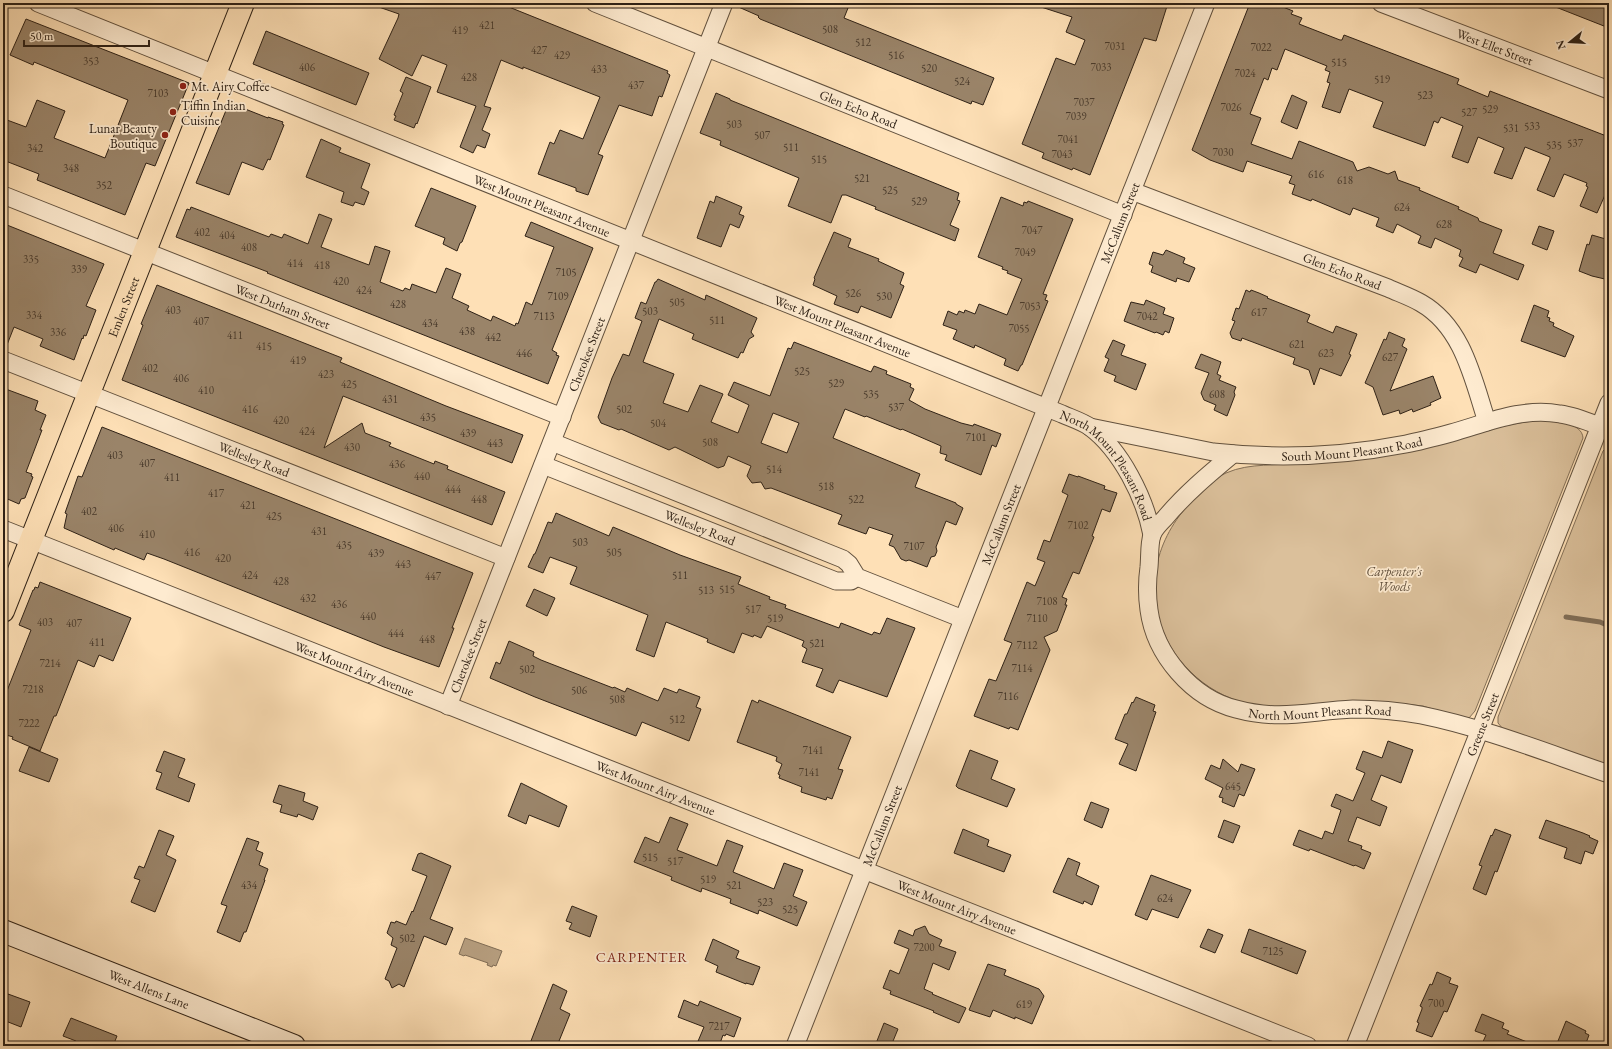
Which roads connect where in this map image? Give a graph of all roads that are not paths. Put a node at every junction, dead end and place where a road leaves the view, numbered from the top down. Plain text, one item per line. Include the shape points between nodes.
1 (38, 3) edge
2 (243, 3) edge
3 (595, 3) edge
4 (724, 3) edge
5 (1206, 3) edge
6 (1381, 3) edge
7 (706, 48) junction
8 (215, 74) junction
9 (1609, 90) edge
10 (1132, 191) junction
11 (3, 195) edge
12 (1122, 215) junction
13 (631, 241) junction
14 (144, 252) junction
15 (3, 360) edge
16 (88, 394) junction
17 (1609, 403) edge
18 (1046, 408) junction
19 (562, 417) junction
20 (1487, 422) junction
21 (1090, 427) junction
22 (1604, 428) edge
23 (552, 442) junction
24 (1233, 454) junction
25 (543, 465) junction
26 (3, 529) edge
27 (1152, 534) junction
28 (31, 540) junction
29 (506, 558) junction
30 (857, 577) junction
31 (3, 611) edge
32 (963, 619) junction
33 (448, 706) junction
34 (1480, 731) junction
35 (1609, 774) edge
36 (865, 870) junction
37 (3, 932) edge
38 (294, 1046) edge
39 (795, 1046) edge
40 (1308, 1046) edge
41 (1355, 1046) edge

1 - 8 street, West Mount Pleasant Avenue
2 - 8 main road, Emlen Street
3 - 7 street, Glen Echo Road
4 - 7 street, Cherokee Street
5 - 10 street, McCallum Street
6 - 9 street, West Ellet Street
7 - 12 street, Glen Echo Road
7 - 13 street, Cherokee Street
8 - 13 street, West Mount Pleasant Avenue
8 - 14 main road, Emlen Street
10 - 12 street, McCallum Street
10 - 20 street, Glen Echo Road via 1422,303 1442,320 1459,343
11 - 14 street, West Durham Street
12 - 18 street, McCallum Street
13 - 18 street, West Mount Pleasant Avenue
13 - 19 street, Cherokee Street
14 - 16 main road, Emlen Street
14 - 19 street, West Durham Street
15 - 16 street, Wellesley Road
16 - 28 main road, Emlen Street
16 - 29 street, Wellesley Road
17 - 22 street, Greene Street
18 - 21 street, North Mount Pleasant Road
18 - 32 street, McCallum Street
19 - 23 street, Cherokee Street
20 - 22 street, South Mount Pleasant Road via 1520,414 1547,412 1562,414
20 - 24 street, South Mount Pleasant Road via 1430,438 1376,449 1288,456
21 - 24 street, South Mount Pleasant Road
21 - 27 street, North Mount Pleasant Road via 1112,451 1131,478 1145,506
22 - 34 street, Greene Street
23 - 25 street, Cherokee Street
23 - 30 street, Wellesley Road via 843,559
24 - 27 street, North Mount Pleasant Road via 1184,497
25 - 29 street, Cherokee Street
25 - 30 street, Wellesley Road via 836,581 851,581
26 - 28 street, West Mount Airy Avenue
27 - 34 street, North Mount Pleasant Road via 1148,593 1154,630 1166,655 1179,673 1209,698 1234,709 1261,714 1291,716 1353,709 1387,710 1438,719
28 - 31 main road, Emlen Street
28 - 33 street, West Mount Airy Avenue
29 - 33 street, Cherokee Street
30 - 32 street
32 - 36 street, McCallum Street
33 - 36 street, West Mount Airy Avenue
34 - 35 street, North Mount Pleasant Road
34 - 41 street, Greene Street
36 - 39 street, McCallum Street
36 - 40 street, West Mount Airy Avenue
37 - 38 street, West Allens Lane

